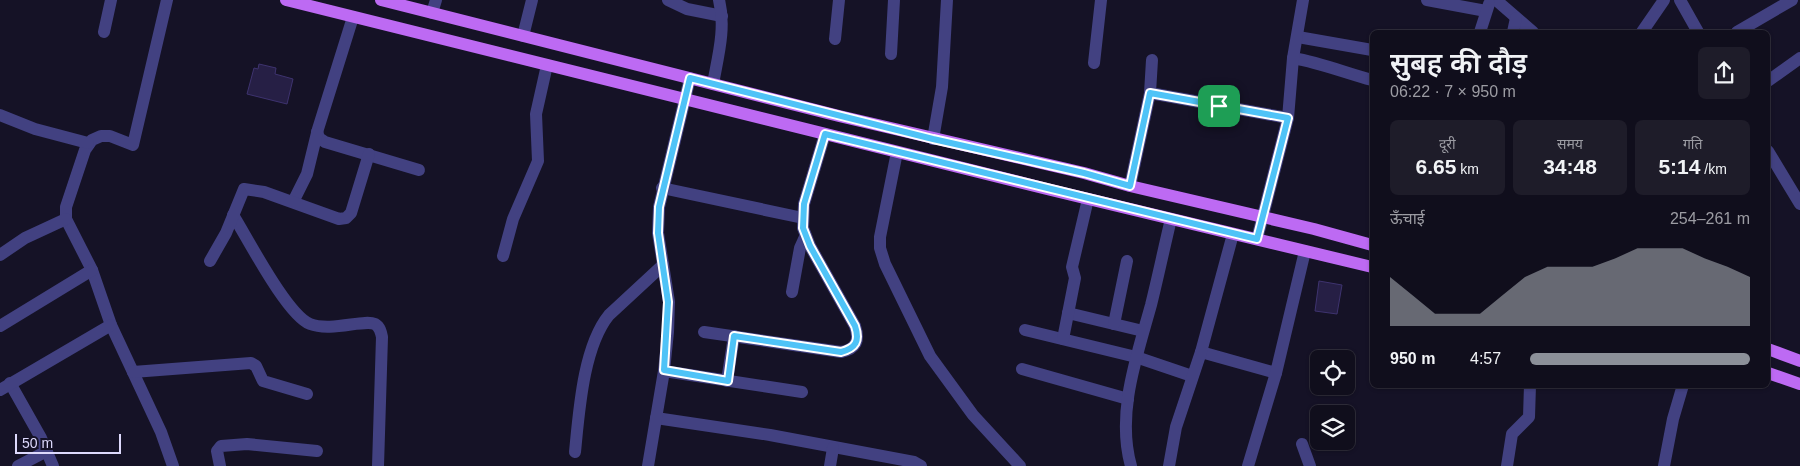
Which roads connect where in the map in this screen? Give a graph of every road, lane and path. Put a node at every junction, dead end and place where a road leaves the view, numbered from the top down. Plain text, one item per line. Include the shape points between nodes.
1 (111, 0) edge
2 (167, 0) edge
3 (286, 0) edge
4 (381, 0) edge
5 (436, 0) edge
6 (532, 0) edge
7 (668, 0) edge
8 (719, 0) edge
9 (839, 0) edge
10 (894, 0) edge
11 (946, 0) edge
12 (1101, 0) edge
13 (1427, 0) edge
14 (1496, 0) edge
15 (1664, 0) edge
16 (1680, 0) edge
17 (1792, 0) edge
18 (1301, 1) edge
19 (1488, 6) edge
20 (432, 13) junction
21 (722, 16) junction
22 (352, 17) junction
23 (1516, 18) junction
24 (1481, 30) edge
25 (1513, 30) edge
26 (1531, 30) edge
27 (1643, 30) edge
28 (1697, 30) edge
29 (1740, 30) edge
30 (104, 32) dead end
31 (523, 36) junction
32 (1298, 37) junction
33 (835, 39) dead end
34 (1370, 50) edge
35 (891, 54) dead end
36 (1293, 58) junction
37 (1800, 58) edge
38 (1152, 60) dead end
39 (1094, 63) dead end
40 (546, 65) junction
41 (690, 78) junction
42 (1370, 79) edge
43 (1770, 80) edge
44 (713, 84) junction
45 (1150, 93) junction
46 (684, 99) junction
47 (0, 116) edge
48 (1288, 118) junction
49 (317, 132) junction
50 (825, 134) junction
51 (933, 139) junction
52 (88, 143) junction
53 (897, 152) junction
54 (369, 154) junction
55 (1770, 154) edge
56 (419, 170) dead end
57 (1130, 186) junction
58 (662, 188) junction
59 (1088, 199) junction
60 (293, 202) junction
61 (1800, 204) edge
62 (233, 215) junction
63 (802, 218) junction
64 (1263, 218) junction
65 (66, 219) junction
66 (1171, 219) junction
67 (1233, 234) junction
68 (805, 237) junction
69 (1257, 239) junction
70 (1370, 244) edge
71 (1305, 251) junction
72 (0, 255) edge
73 (502, 256) dead end
74 (210, 261) dead end
75 (1127, 261) dead end
76 (663, 266) junction
77 (1370, 267) edge
78 (92, 270) junction
79 (792, 292) dead end
80 (1068, 313) junction
81 (1114, 324) junction
82 (111, 325) junction
83 (0, 326) edge
84 (1025, 330) dead end
85 (1142, 331) junction
86 (704, 332) dead end
87 (734, 336) junction
88 (1063, 339) junction
89 (1770, 350) edge
90 (1201, 352) junction
91 (1136, 357) junction
92 (1800, 361) edge
93 (1022, 369) dead end
94 (664, 370) junction
95 (134, 372) junction
96 (1276, 373) junction
97 (1770, 374) edge
98 (1192, 376) junction
99 (728, 381) junction
100 (1800, 384) edge
101 (4, 386) edge
102 (1530, 388) edge
103 (1682, 388) edge
104 (802, 392) dead end
105 (307, 394) dead end
106 (1128, 399) junction
107 (656, 418) junction
108 (1302, 444) dead end
109 (833, 448) junction
110 (47, 451) junction
111 (317, 451) dead end
112 (575, 452) dead end
113 (1250, 465) edge
114 (18, 466) edge
115 (53, 466) edge
116 (173, 466) edge
117 (220, 466) edge
118 (378, 466) edge
119 (648, 466) edge
120 (830, 466) edge
121 (921, 466) edge
122 (1020, 466) edge
123 (1131, 466) edge
124 (1169, 466) edge
125 (1310, 466) edge
126 (1507, 466) edge
127 (1664, 466) edge

1 - 30 street
2 - 52 street via 133,145 110,136 95,137
3 - 22 main road
4 - 20 main road
5 - 20 street
6 - 31 street
7 - 21 street
8 - 21 street
9 - 33 street
10 - 35 street
11 - 51 street via 942,87
12 - 39 street
13 - 19 street
14 - 23 street
15 - 27 street
16 - 28 street
17 - 29 street
18 - 32 street
19 - 24 street
20 - 31 main road
21 - 44 street
22 - 40 main road
22 - 49 street
23 - 25 street
23 - 26 street
31 - 41 main road
32 - 34 street
32 - 36 street
36 - 42 street
36 - 48 street
37 - 43 street
38 - 45 street
40 - 46 main road
40 - 73 street via 536,114 538,161 513,219
41 - 44 main road
41 - 46 street
44 - 51 main road
45 - 48 street
45 - 57 street
46 - 50 main road
46 - 58 street
47 - 52 street
48 - 64 street
49 - 54 street via 325,142
49 - 60 street via 307,174
50 - 53 main road
50 - 63 street
51 - 57 main road
52 - 65 street via 66,207
53 - 59 main road
53 - 122 street via 880,237 885,264 930,356 973,415
54 - 56 street
54 - 60 street via 351,212 346,218 339,219
55 - 61 street
57 - 64 main road
58 - 63 street
58 - 76 street via 658,233
59 - 66 main road
59 - 80 street via 1072,267 1075,278
60 - 62 street via 244,189
62 - 74 street
62 - 118 street via 288,305 302,319 320,326 369,323 380,329
63 - 68 street
64 - 69 street
64 - 70 main road
65 - 72 street via 25,238
65 - 78 street
66 - 67 main road
66 - 85 street
67 - 69 main road
67 - 90 street
68 - 79 street
68 - 87 street via 855,326 858,338 852,349 841,352
69 - 71 main road
71 - 77 main road
71 - 96 street
75 - 81 street
76 - 94 street via 668,302
76 - 112 street via 603,323 581,392
78 - 82 street
78 - 83 street
80 - 81 street
80 - 88 street
81 - 85 street
82 - 95 street
82 - 101 street
84 - 88 street
85 - 91 street
86 - 87 street
87 - 99 street
88 - 91 street
89 - 92 main road
90 - 96 street
90 - 98 street
91 - 98 street
91 - 106 street
93 - 106 street
94 - 99 street
94 - 107 street
95 - 105 street via 252,363 263,381
95 - 116 street
96 - 113 street
97 - 100 main road
98 - 124 street via 1176,427
99 - 104 street
101 - 110 street
102 - 126 street via 1529,417 1512,434
103 - 127 street
106 - 123 street via 1126,443
107 - 109 street
107 - 119 street
108 - 125 street
109 - 120 street
109 - 121 street via 914,462
110 - 114 street
110 - 115 street
111 - 117 street via 248,444 222,446 217,451

